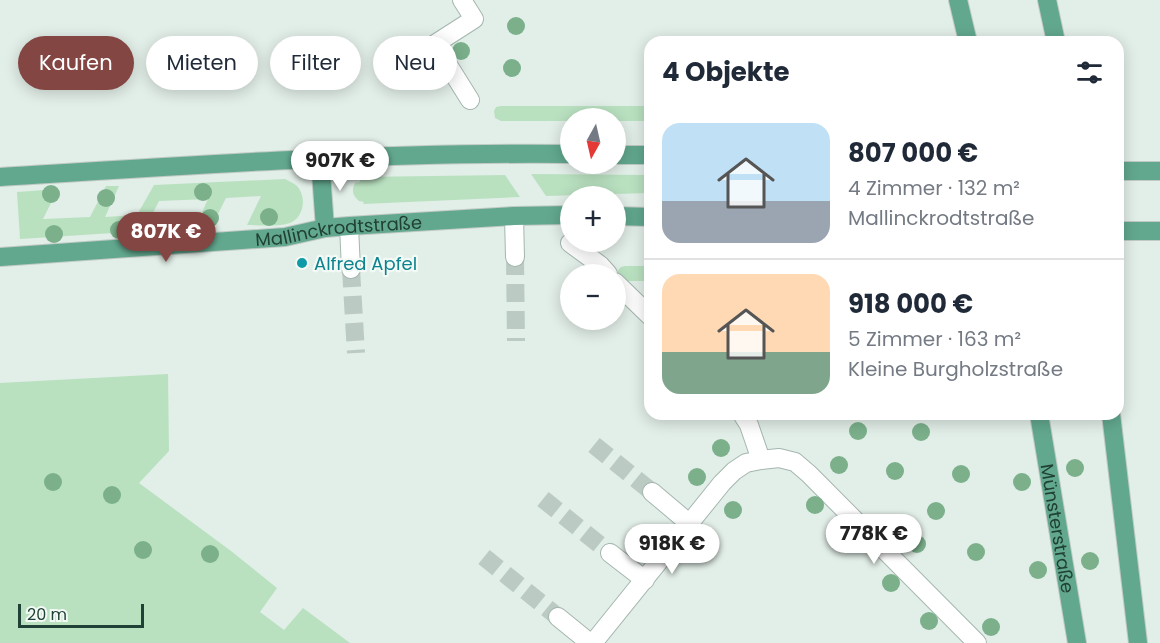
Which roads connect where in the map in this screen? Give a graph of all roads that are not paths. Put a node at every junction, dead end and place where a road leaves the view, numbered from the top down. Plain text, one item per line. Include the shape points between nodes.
1 (462, 0) edge
2 (958, 0) edge
3 (1047, 0) edge
4 (967, 36) edge
5 (1055, 36) edge
6 (470, 100) dead end
7 (560, 154) edge
8 (626, 155) edge
9 (644, 155) edge
10 (320, 159) junction
11 (1124, 171) edge
12 (1160, 171) edge
13 (0, 177) edge
14 (560, 215) edge
15 (514, 216) junction
16 (626, 216) edge
17 (644, 217) edge
18 (348, 226) junction
19 (325, 228) junction
20 (1124, 231) edge
21 (1160, 231) edge
22 (582, 252) edge
23 (0, 257) edge
24 (515, 257) tunnel mouth
25 (599, 264) edge
26 (351, 268) tunnel mouth
27 (626, 293) edge
28 (644, 310) edge
29 (746, 420) edge
30 (1040, 420) edge
31 (1112, 420) edge
32 (761, 460) junction
33 (652, 492) tunnel mouth
34 (690, 524) junction
35 (610, 553) tunnel mouth
36 (645, 580) junction
37 (558, 617) tunnel mouth
38 (591, 643) edge
39 (977, 643) edge
40 (1077, 643) edge
41 (1138, 643) edge

1 - 6 street via 474,19 435,44
2 - 4 main road
3 - 5 main road
7 - 10 main road
8 - 9 main road
10 - 13 main road
10 - 19 main road
11 - 12 main road
14 - 15 main road, Mallinckrodtstraße
15 - 18 main road, Mallinckrodtstraße
15 - 24 street
16 - 17 main road
18 - 19 main road, Mallinckrodtstraße
18 - 26 street
19 - 23 main road, Mallinckrodtstraße via 285,237
20 - 21 main road
22 - 25 street
27 - 28 street
29 - 32 street
30 - 40 main road, Münsterstraße
31 - 41 main road
32 - 34 street via 734,471
32 - 39 street via 779,458 795,462
33 - 34 street
34 - 36 street
35 - 36 street
36 - 38 street
37 - 38 street

